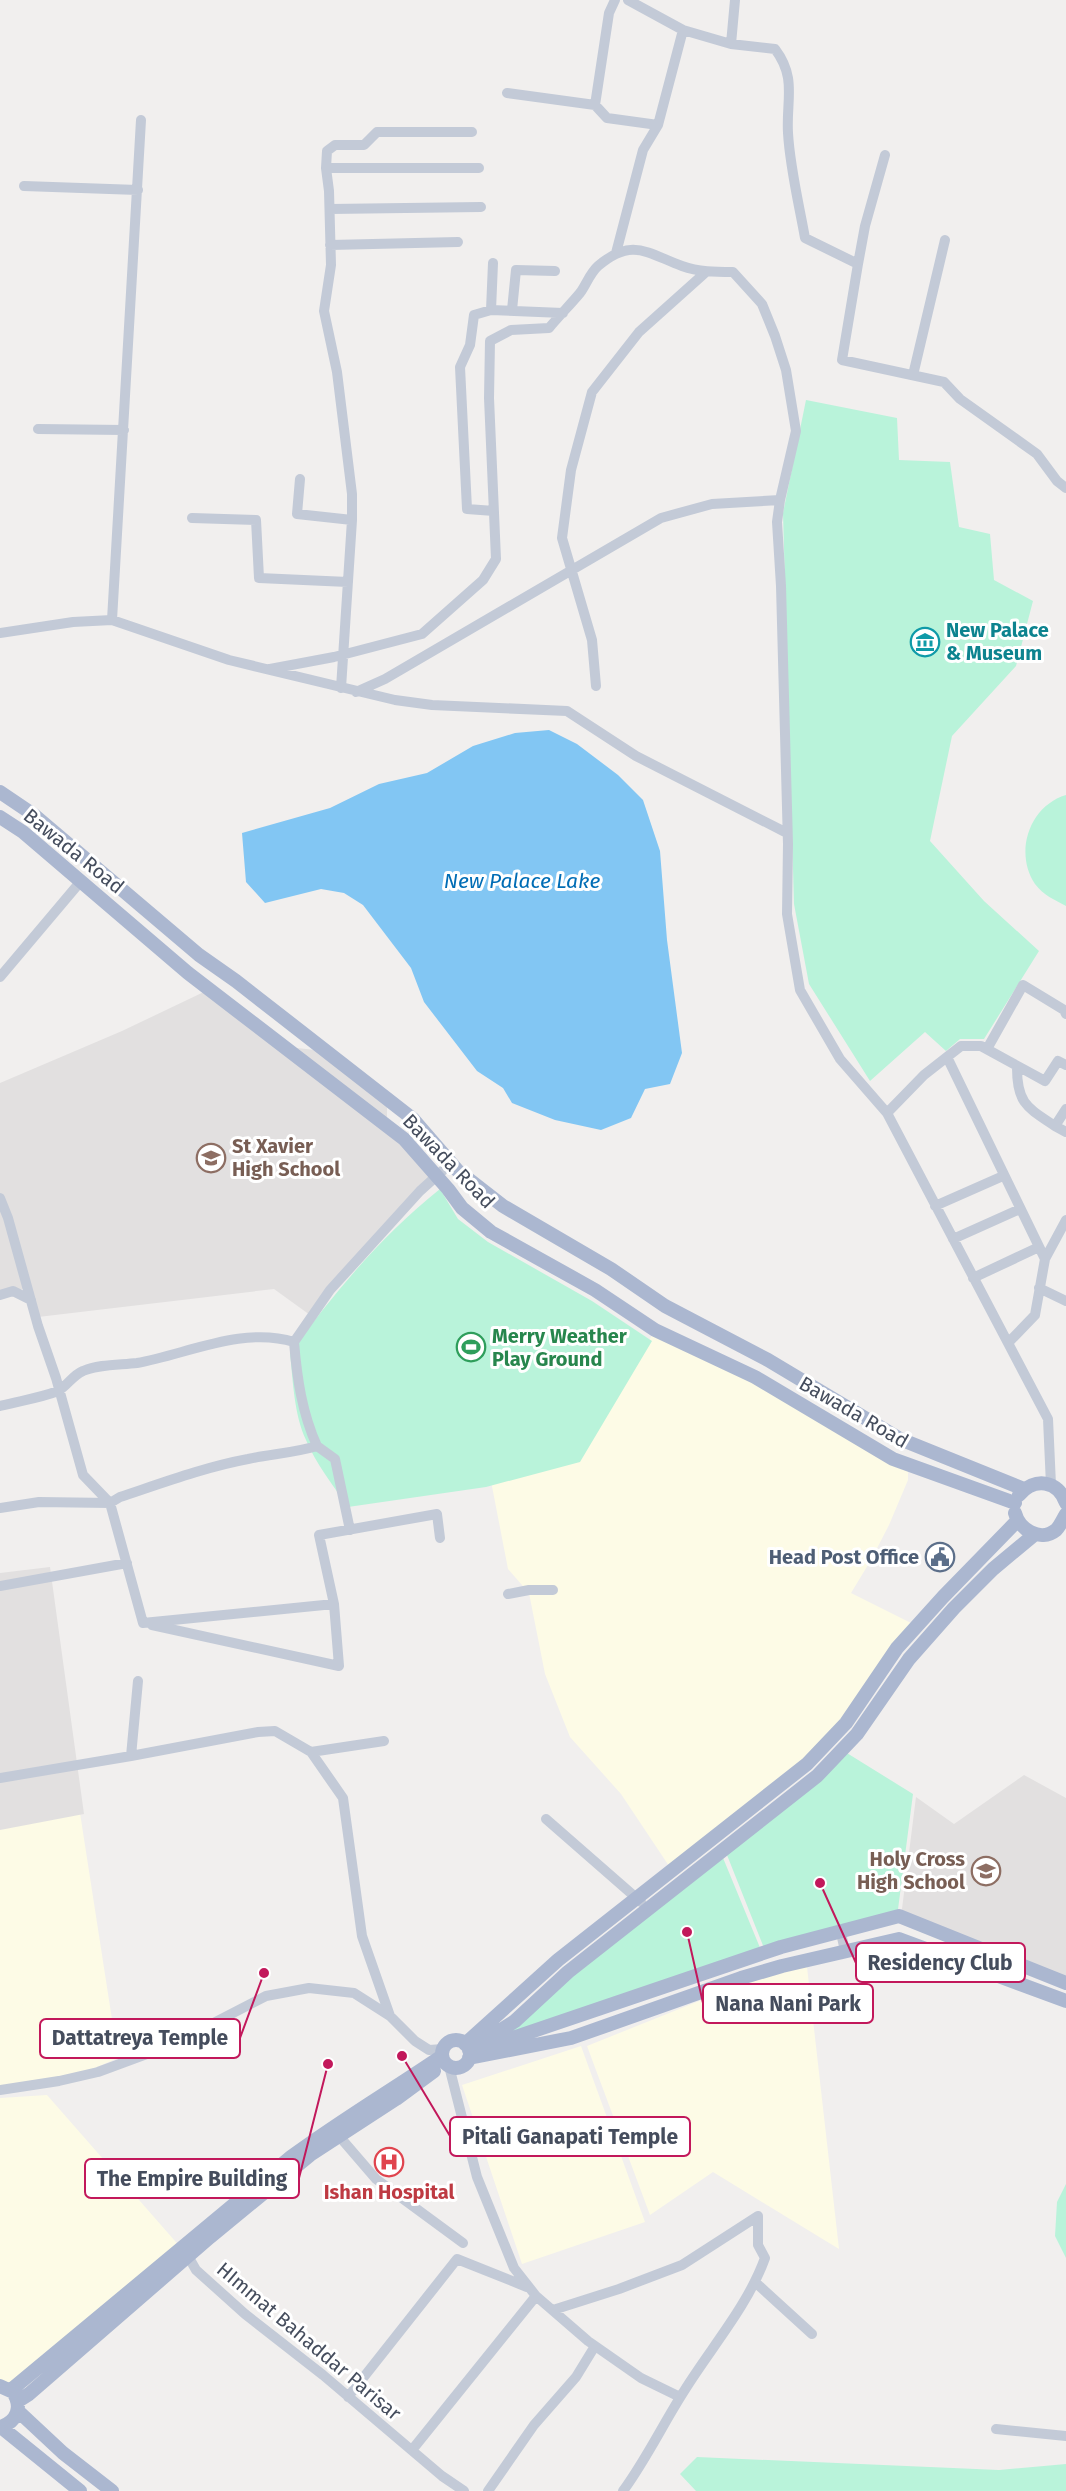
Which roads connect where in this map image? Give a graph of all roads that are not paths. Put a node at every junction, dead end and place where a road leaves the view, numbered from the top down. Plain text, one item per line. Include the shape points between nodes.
1 (615, 0) edge
2 (628, 0) edge
3 (735, 0) edge
4 (682, 30) junction
5 (731, 44) junction
6 (507, 93) dead end
7 (595, 105) junction
8 (141, 120) dead end
9 (658, 125) junction
10 (472, 132) dead end
11 (885, 155) dead end
12 (326, 168) junction
13 (479, 168) dead end
14 (24, 186) dead end
15 (138, 190) junction
16 (481, 207) dead end
17 (330, 209) junction
18 (945, 240) dead end
19 (458, 242) dead end
20 (330, 245) junction
21 (616, 253) junction
22 (493, 263) dead end
23 (858, 264) junction
24 (555, 271) dead end
25 (706, 272) junction
26 (491, 310) junction
27 (512, 310) junction
28 (563, 313) junction
29 (913, 375) junction
30 (38, 429) dead end
31 (124, 430) junction
32 (300, 479) dead end
33 (1066, 488) edge
34 (780, 500) junction
35 (494, 511) junction
36 (192, 518) dead end
37 (352, 520) junction
38 (572, 572) junction
39 (348, 582) junction
40 (112, 620) junction
41 (0, 633) edge
42 (343, 655) junction
43 (270, 669) junction
44 (596, 686) dead end
45 (341, 688) junction
46 (356, 692) junction
47 (0, 792) edge
48 (0, 817) edge
49 (787, 833) junction
50 (81, 881) junction
51 (0, 977) edge
52 (1066, 1014) edge
53 (987, 1049) junction
54 (947, 1056) junction
55 (1066, 1065) edge
56 (1017, 1068) junction
57 (1066, 1109) edge
58 (887, 1113) junction
59 (1055, 1126) junction
60 (1066, 1132) edge
61 (451, 1163) junction
62 (437, 1176) junction
63 (1004, 1176) junction
64 (0, 1198) edge
65 (934, 1206) junction
66 (1020, 1209) junction
67 (1066, 1220) edge
68 (952, 1239) junction
69 (1039, 1247) junction
70 (1045, 1258) junction
71 (973, 1278) junction
72 (1039, 1287) junction
73 (0, 1295) edge
74 (32, 1300) junction
75 (1066, 1301) edge
76 (294, 1342) junction
77 (1008, 1343) junction
78 (60, 1390) junction
79 (0, 1406) edge
80 (316, 1446) junction
81 (1051, 1485) junction
82 (1024, 1489) junction
83 (1065, 1499) edge
84 (110, 1503) junction
85 (1015, 1503) junction
86 (0, 1508) edge
87 (1066, 1514) edge
88 (1017, 1521) junction
89 (350, 1530) junction
90 (1062, 1532) edge
91 (1035, 1534) junction
92 (440, 1538) dead end
93 (127, 1563) junction
94 (0, 1586) edge
95 (553, 1590) dead end
96 (508, 1594) dead end
97 (334, 1604) junction
98 (143, 1623) junction
99 (138, 1681) dead end
100 (384, 1741) dead end
101 (311, 1752) junction
102 (131, 1756) junction
103 (0, 1778) edge
104 (546, 1819) dead end
105 (638, 1898) junction
106 (648, 1910) junction
107 (841, 1933) junction
108 (845, 1951) junction
109 (1066, 1983) edge
110 (1066, 2001) edge
111 (390, 2016) junction
112 (468, 2051) junction
113 (445, 2058) junction
114 (0, 2090) edge
115 (339, 2136) junction
116 (463, 2243) dead end
117 (188, 2256) junction
118 (755, 2282) junction
119 (532, 2292) junction
120 (553, 2310) junction
121 (812, 2334) dead end
122 (595, 2346) junction
123 (12, 2397) edge
124 (348, 2397) junction
125 (680, 2397) junction
126 (0, 2427) edge
127 (996, 2429) dead end
128 (1066, 2436) edge
129 (412, 2450) junction
130 (488, 2490) edge
131 (80, 2491) edge
132 (112, 2491) edge
133 (464, 2491) edge
134 (623, 2491) edge

1 - 7 street via 609,13
2 - 4 street
3 - 5 street
4 - 5 street
4 - 9 street
5 - 23 street via 775,49 783,60 790,84 788,133 806,238
6 - 7 street
7 - 9 street via 607,118
8 - 15 street
9 - 21 street via 643,150
10 - 12 street via 377,132 364,145 332,146 327,151
11 - 23 street
12 - 13 street
12 - 17 street
14 - 15 street
15 - 31 street
16 - 17 street
17 - 20 street
18 - 29 street
19 - 20 street
20 - 37 street via 324,311 337,372
21 - 25 street via 644,250
21 - 28 street via 596,268
22 - 26 street
23 - 29 street via 842,360
24 - 27 street via 516,270
25 - 34 street via 733,272 762,304 786,370 796,431
25 - 38 street via 639,332 592,392 571,470 562,538
26 - 27 street
26 - 35 street via 474,315 470,345 460,367 466,509
27 - 28 street
28 - 35 street via 549,328 511,330 490,341
29 - 33 street via 945,382 960,399 1037,454
30 - 31 street
31 - 40 street
32 - 37 street via 297,514
34 - 38 street via 712,504 661,518
34 - 49 street via 777,522
35 - 42 street via 496,559 483,580 422,634
36 - 39 street via 256,520 259,578
37 - 39 street
38 - 44 street via 592,640
38 - 46 street
39 - 42 street
40 - 41 street
40 - 43 street via 229,660
42 - 43 street
42 - 45 street
43 - 45 street
45 - 46 street
46 - 49 street via 432,705 567,711 636,756
47 - 61 main road via 34,815 199,955 413,1119
48 - 50 main road, Bawada Road
49 - 58 street via 787,914 800,990 840,1059
50 - 51 street
50 - 62 main road, Bawada Road via 203,985 404,1139
52 - 53 street via 1023,986
53 - 54 street via 961,1046
53 - 56 street
54 - 58 street
54 - 63 street
55 - 56 street via 1058,1061 1045,1081
56 - 59 street via 1017,1082 1026,1107
57 - 59 street
58 - 65 street
59 - 60 street
61 - 62 street
61 - 82 main road via 503,1206 611,1269 665,1306 768,1360 900,1439
62 - 76 street via 330,1290
62 - 85 main road, Bawada Road via 462,1208 491,1232 596,1290 655,1330 755,1377 893,1459
63 - 65 street
63 - 66 street
64 - 74 street
65 - 68 street
66 - 68 street
66 - 69 street
67 - 70 street
68 - 71 street
69 - 70 street
69 - 71 street
70 - 72 street
71 - 77 street
72 - 75 street
72 - 77 street via 1035,1315
73 - 74 street via 13,1291
74 - 78 street
76 - 78 street via 261,1337 100,1367 82,1371
76 - 80 street via 303,1407
77 - 81 street via 1048,1419
78 - 79 street
78 - 84 street via 83,1475
80 - 84 street via 191,1473
80 - 89 street via 335,1459
81 - 82 main road via 1037,1483
81 - 83 main road
82 - 85 main road
84 - 86 street via 39,1502
84 - 93 street
85 - 88 main road
87 - 90 main road
88 - 91 main road
88 - 105 main road via 897,1648 846,1723 807,1764
89 - 92 street via 437,1514
89 - 97 street via 319,1535
90 - 91 main road
91 - 106 main road via 954,1608 909,1659 857,1734 818,1776
93 - 94 street
93 - 98 street
95 - 96 street
97 - 98 street
97 - 98 street via 339,1666
99 - 102 street
100 - 101 street
101 - 102 street via 275,1731
101 - 111 street via 343,1798 362,1936
102 - 103 street
104 - 105 street
105 - 106 street
105 - 112 main road via 558,1960
106 - 112 main road via 568,1972 515,2021
107 - 108 street
107 - 109 main road via 899,1916
107 - 112 main road via 781,1947
108 - 110 main road via 899,1939
108 - 112 main road via 741,1978 571,2038
111 - 113 street via 415,2041
111 - 114 street via 354,1993 309,1988 266,1996 171,2045 98,2073
112 - 113 main road via 460,2067
112 - 113 main road via 453,2040
113 - 115 main road via 396,2099
113 - 119 street via 490,2214 514,2268
113 - 123 main road via 340,2121 291,2157
115 - 116 street via 376,2179
115 - 117 main road via 310,2155
117 - 123 main road via 29,2394
117 - 124 street, HImmat Bahaddar Parisar via 196,2270 231,2302
118 - 120 street via 765,2258 758,2245 758,2217 682,2265
118 - 121 street
118 - 125 street
119 - 120 street
119 - 124 street via 457,2259
119 - 129 street
120 - 122 street
122 - 125 street via 641,2378
122 - 130 street via 576,2377 534,2425
123 - 126 main road via 15,2418
123 - 132 main road via 63,2453
124 - 129 street, HImmat Bahaddar Parisar
125 - 134 street
126 - 131 main road
127 - 128 street
129 - 133 street, HImmat Bahaddar Parisar

